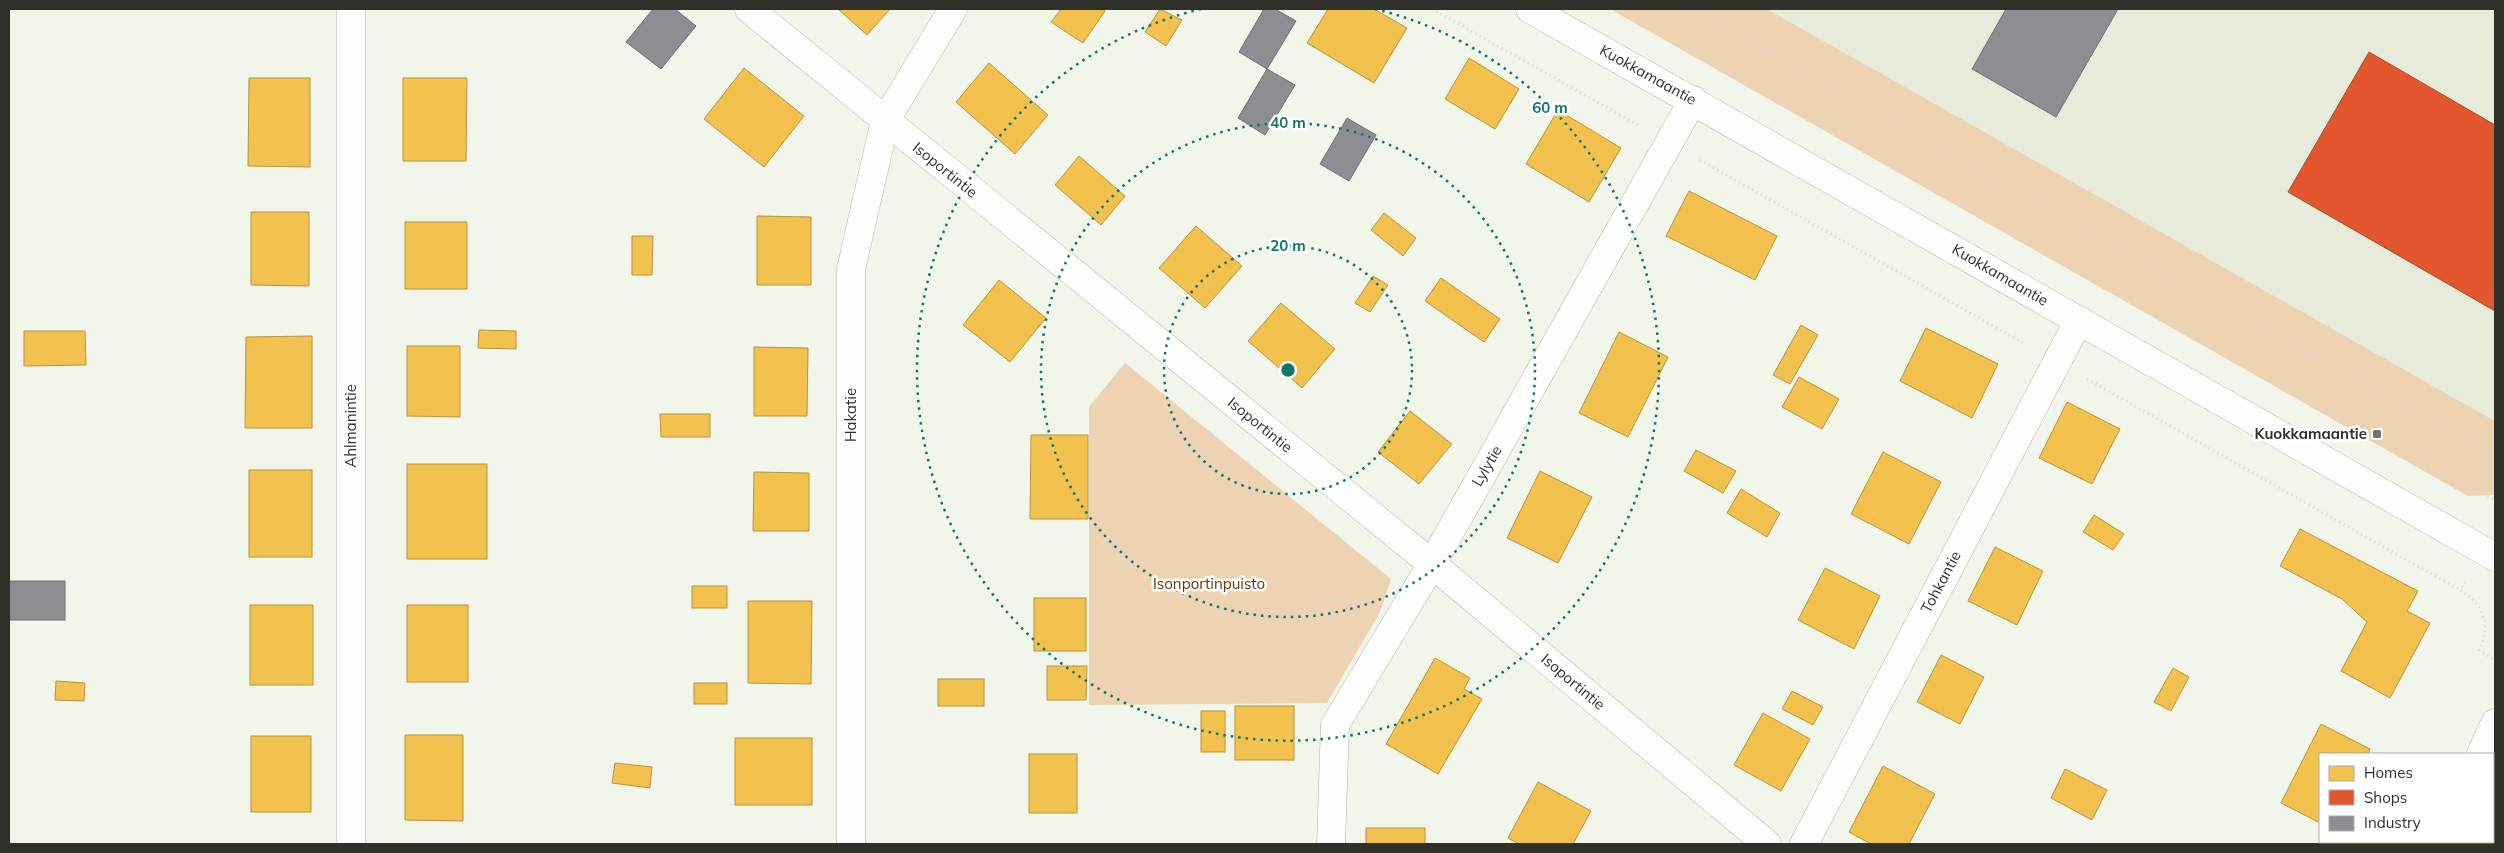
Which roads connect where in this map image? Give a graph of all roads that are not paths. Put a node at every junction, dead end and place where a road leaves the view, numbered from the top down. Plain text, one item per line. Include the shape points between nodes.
1 (351, 9) edge
2 (749, 9) edge
3 (953, 9) edge
4 (1530, 9) edge
5 (1693, 100) junction
6 (885, 121) junction
7 (2079, 320) junction
8 (2489, 553) edge
9 (1432, 564) junction
10 (2495, 723) edge
11 (2481, 753) edge
12 (351, 844) edge
13 (851, 844) edge
14 (1331, 844) edge
15 (1767, 844) edge
16 (1804, 844) edge

1 - 12 street, Ahlmanintie
2 - 6 street, Isoportintie
3 - 6 street, Hakatie
4 - 5 street, Kuokkamaantie
5 - 7 street, Kuokkamaantie
5 - 9 street, Lylytie
6 - 9 street, Isoportintie
6 - 13 street, Hakatie via 851,269
7 - 8 street, Kuokkamaantie
7 - 16 street, Tohkantie
9 - 14 street, Lylytie via 1335,725
9 - 15 street, Isoportintie
10 - 11 street

